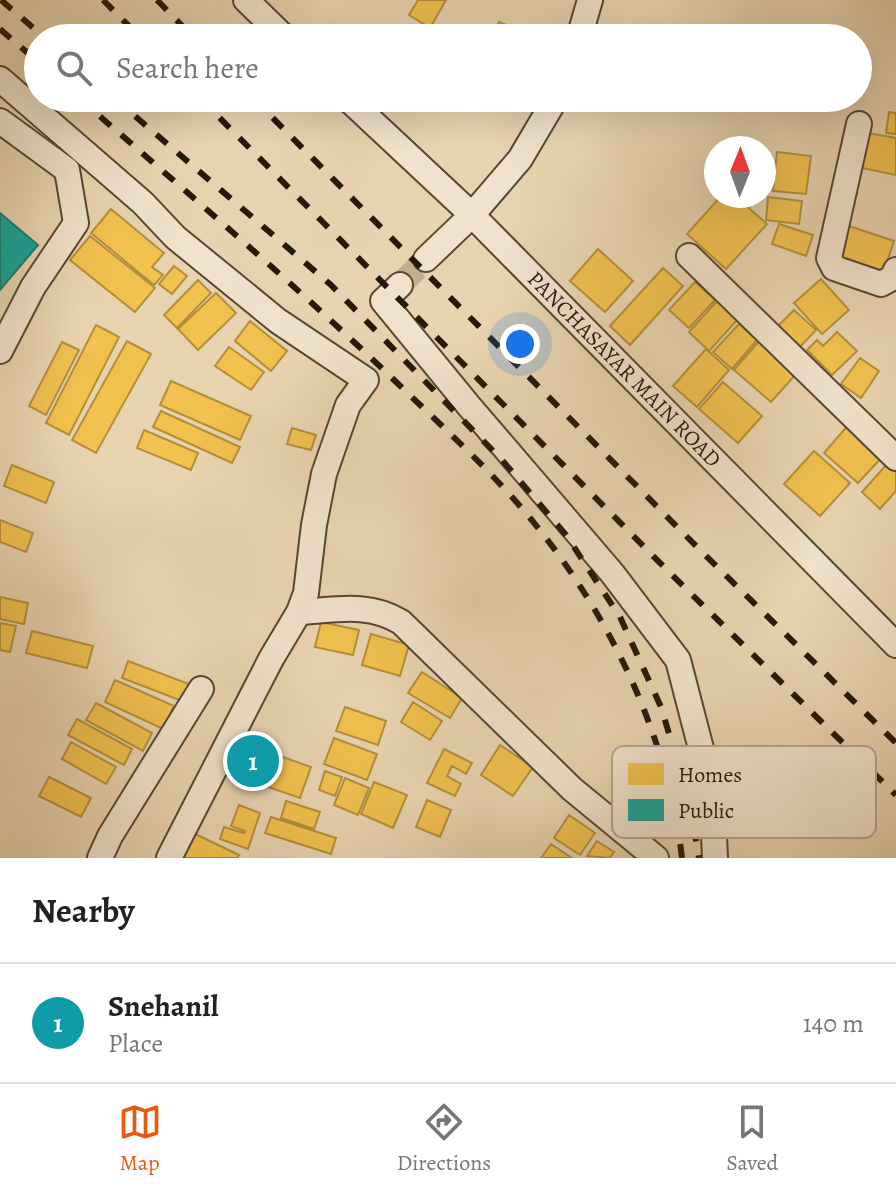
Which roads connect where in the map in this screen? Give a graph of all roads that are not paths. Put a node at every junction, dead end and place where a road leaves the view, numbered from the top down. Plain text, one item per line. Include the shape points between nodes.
1 (246, 0) edge
2 (590, 0) edge
3 (271, 24) edge
4 (583, 24) edge
5 (0, 79) edge
6 (24, 100) edge
7 (38, 112) edge
8 (362, 112) edge
9 (548, 112) edge
10 (0, 121) edge
11 (859, 124) dead end
12 (472, 215) junction
13 (689, 256) dead end
14 (426, 259) tunnel mouth
15 (896, 270) edge
16 (400, 285) tunnel mouth
17 (0, 351) edge
18 (896, 458) edge
19 (299, 612) junction
20 (896, 645) edge
21 (201, 689) dead end
22 (700, 746) edge
23 (612, 822) edge
24 (632, 838) edge
25 (714, 838) edge
26 (100, 858) edge
27 (169, 858) edge
28 (656, 858) edge
29 (715, 858) edge

1 - 3 street
2 - 4 street
5 - 6 street
7 - 19 street via 175,237 278,321 366,380 348,405 324,474
8 - 12 street, PANCHASAYAR MAIN ROAD
9 - 12 street via 520,159
10 - 17 street via 67,170 76,223 33,287
11 - 15 street via 829,258 834,268 881,284
12 - 14 street
12 - 20 street, PANCHASAYAR MAIN ROAD
13 - 18 street
16 - 22 street via 383,301 612,573 678,660
19 - 23 street via 361,608 401,622
19 - 27 street
21 - 26 street
24 - 28 street
25 - 29 street

